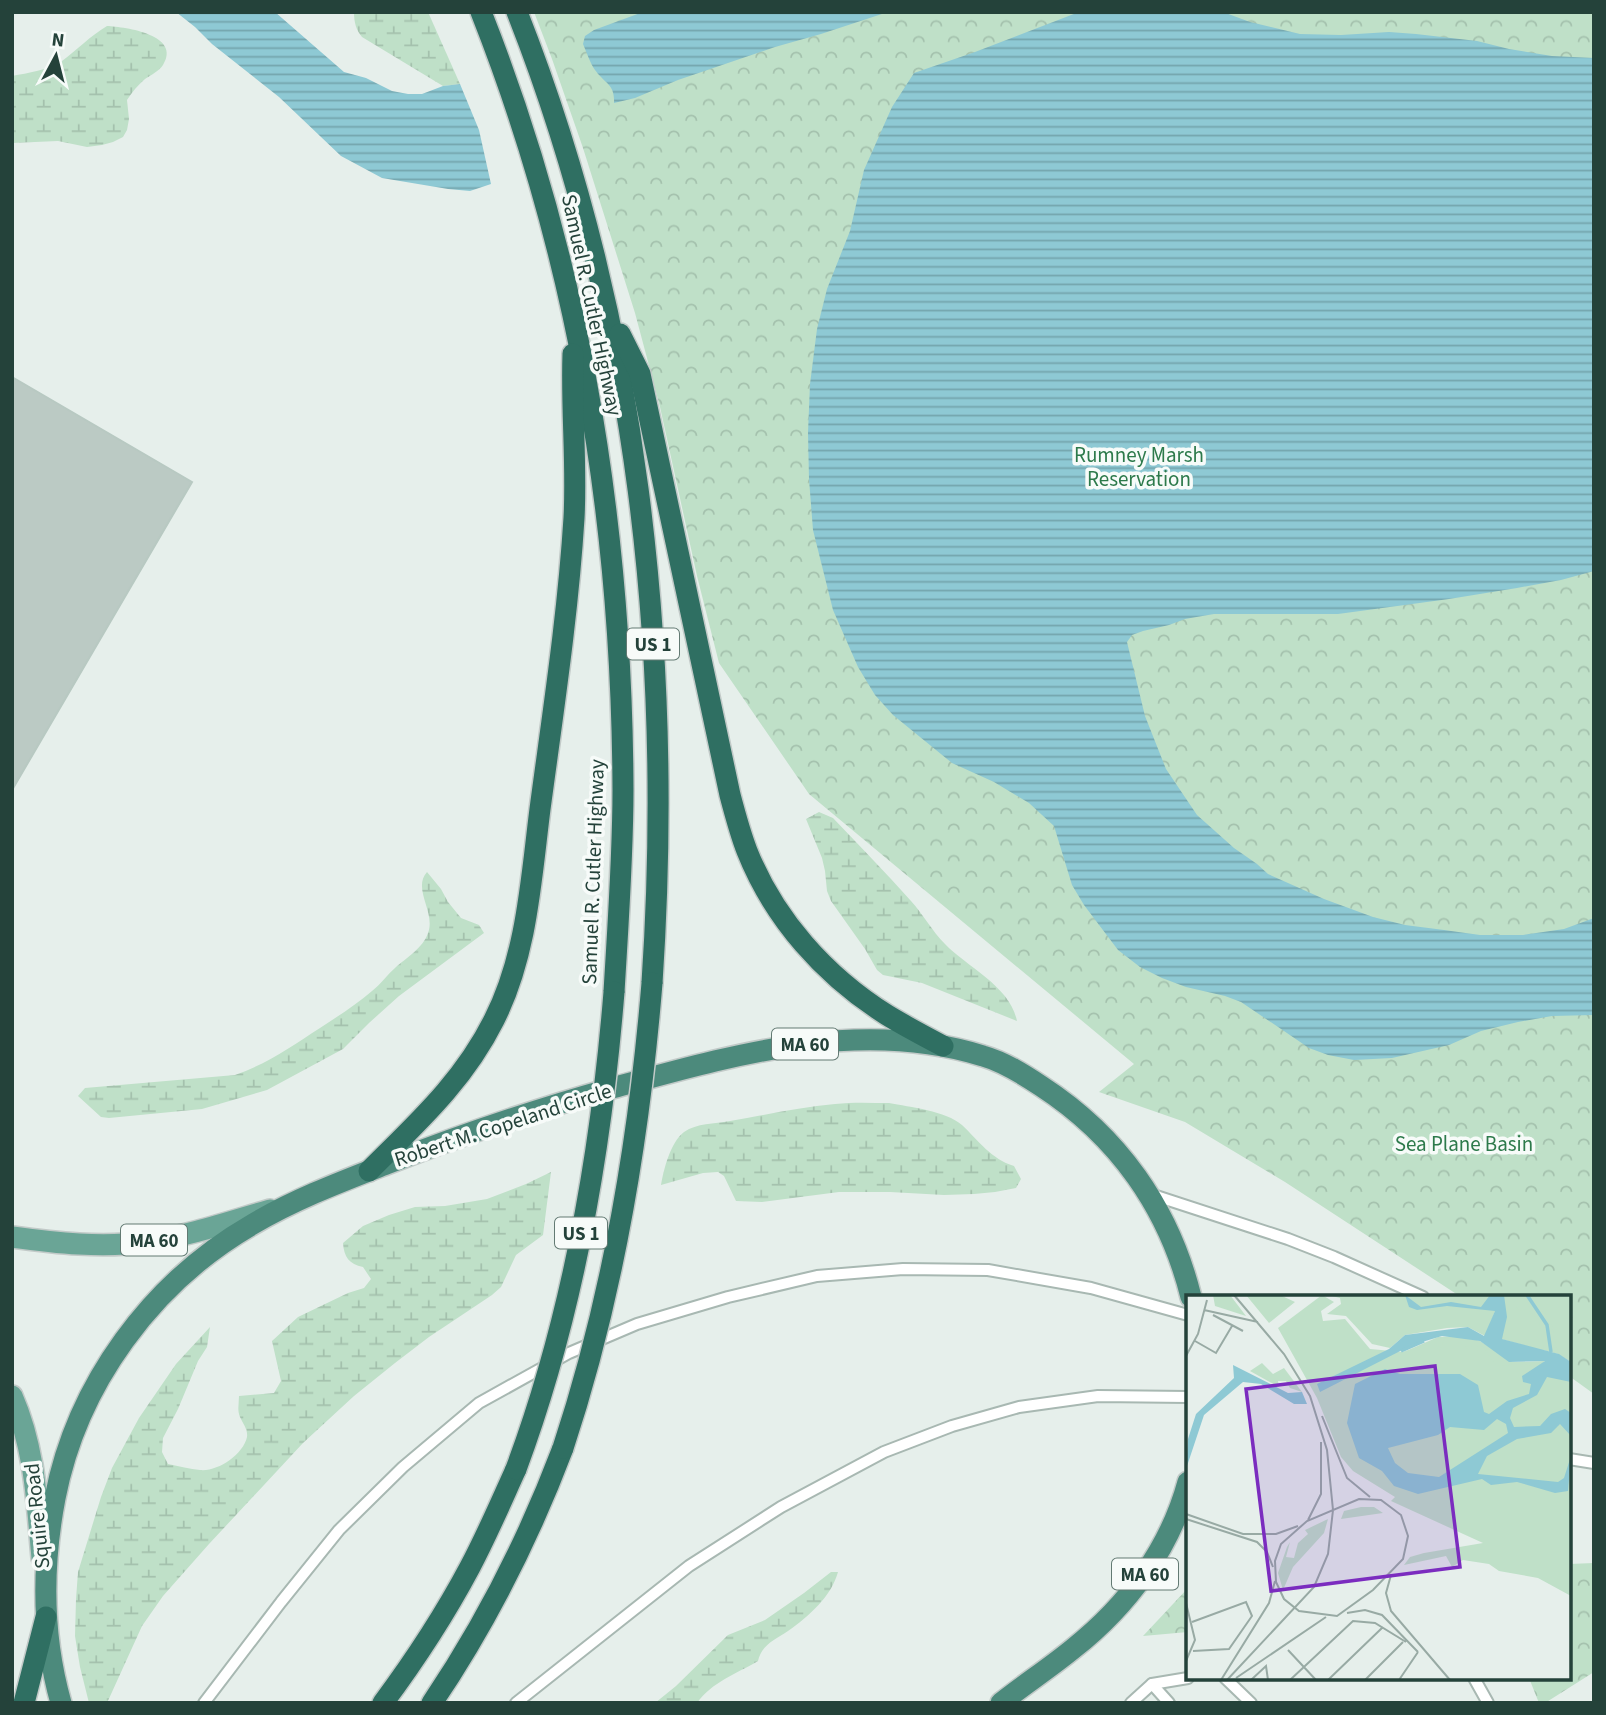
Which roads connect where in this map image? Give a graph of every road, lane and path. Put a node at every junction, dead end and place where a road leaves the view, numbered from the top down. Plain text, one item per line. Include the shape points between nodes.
1 (481, 12) edge
2 (517, 12) edge
3 (607, 308) junction
4 (574, 317) junction
5 (943, 1046) junction
6 (369, 1171) junction
7 (1148, 1194) junction
8 (292, 1204) junction
9 (12, 1237) edge
10 (1190, 1295) edge
11 (1419, 1295) edge
12 (1186, 1314) edge
13 (12, 1396) edge
14 (1186, 1397) edge
15 (1571, 1459) edge
16 (1594, 1463) edge
17 (1186, 1488) edge
18 (46, 1607) junction
19 (1075, 1648) junction
20 (1186, 1678) edge
21 (1227, 1680) edge
22 (1475, 1680) edge
23 (1152, 1684) junction
24 (24, 1703) edge
25 (61, 1703) edge
26 (204, 1703) edge
27 (383, 1703) edge
28 (432, 1703) edge
29 (516, 1703) edge
30 (1001, 1703) edge
31 (1023, 1703) edge
32 (1131, 1703) edge
33 (1168, 1703) edge
34 (1251, 1703) edge
35 (1488, 1703) edge

1 - 4 highway, Samuel R. Cutler Highway / US 1 via 536,169
2 - 3 highway, Samuel R. Cutler Highway / US 1 via 568,159
3 - 5 highway via 640,374 730,795 756,871 787,923 830,970 886,1014
3 - 28 highway, Samuel R. Cutler Highway / US 1, bridge via 634,460 652,633 658,848 642,1084 620,1224 591,1358 563,1448 505,1580
4 - 6 highway via 572,552 532,876 517,958 495,1019 462,1073
4 - 27 highway, Samuel R. Cutler Highway / US 1, bridge via 601,474 620,672 620,911 601,1107 564,1314 516,1469 452,1601
5 - 6 highway, Robert M. Copeland Circle / MA 60 via 849,1039 747,1053 582,1096
5 - 7 highway, Robert M. Copeland Circle / MA 60 via 1002,1063 1066,1102 1111,1143
6 - 8 highway, Robert M. Copeland Circle / MA 60
7 - 10 highway, Robert M. Copeland Circle / MA 60 via 1175,1245
7 - 11 lane via 1334,1257
8 - 9 main road, MA 60 via 145,1242 99,1245
8 - 18 highway, Robert M. Copeland Circle via 225,1241 176,1281 115,1354 82,1410 61,1467 49,1531
12 - 26 lane via 1091,1288 988,1270 903,1269 817,1276 637,1324 569,1353 479,1403 403,1467 339,1530
13 - 18 main road, Squire Road via 32,1459
14 - 29 lane via 1098,1396 1019,1407 884,1452 780,1507 689,1566
15 - 16 lane
17 - 19 highway, MA 60 via 1175,1518 1138,1584
18 - 24 highway
18 - 25 highway, Robert M. Copeland Circle
19 - 30 highway
19 - 31 highway, MA 60
20 - 23 lane
21 - 34 lane
22 - 35 lane
23 - 32 lane
23 - 33 lane

